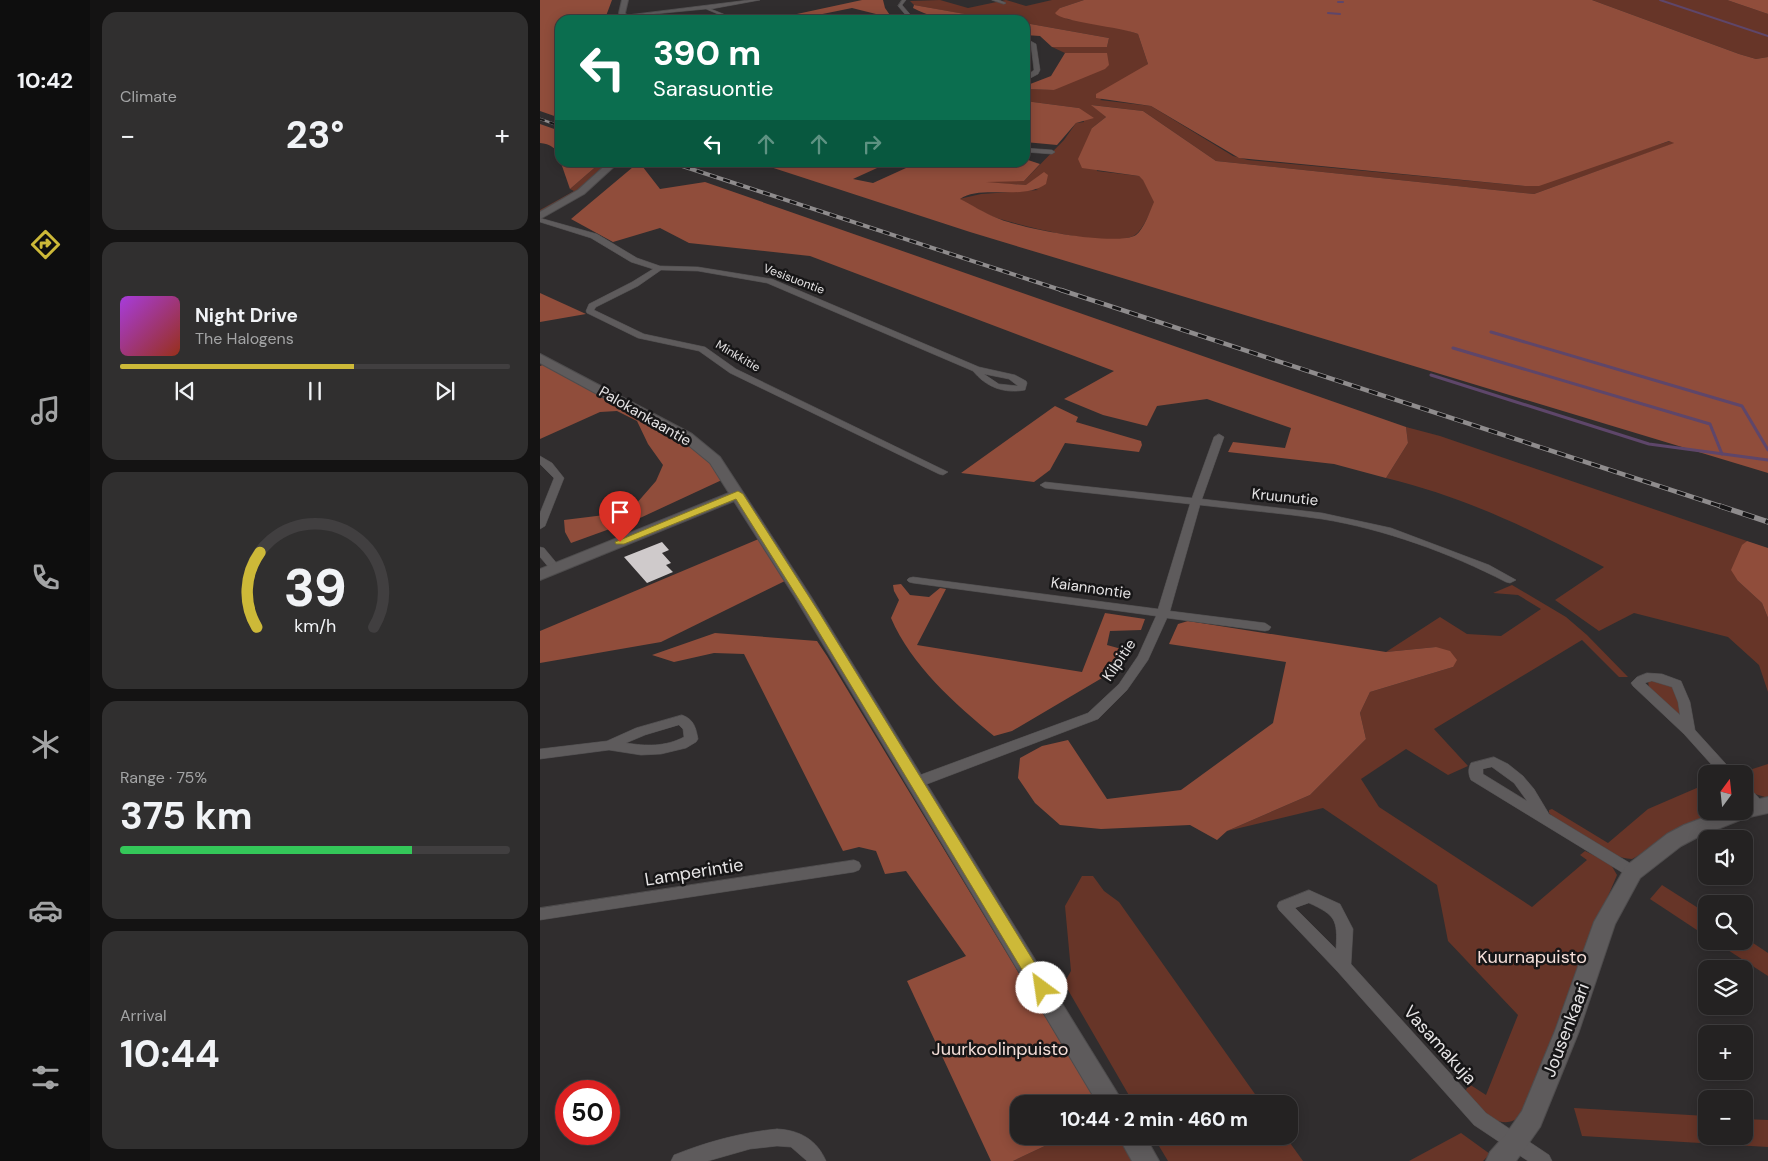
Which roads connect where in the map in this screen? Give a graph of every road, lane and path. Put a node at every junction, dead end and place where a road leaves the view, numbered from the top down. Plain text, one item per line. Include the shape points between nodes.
1 (625, 0) edge
2 (758, 0) edge
3 (904, 0) edge
4 (994, 0) edge
5 (1004, 3) dead end
6 (706, 8) junction
7 (624, 15) edge
8 (649, 15) edge
9 (724, 15) edge
10 (909, 15) edge
11 (1030, 42) edge
12 (1030, 77) edge
13 (1030, 150) edge
14 (1052, 152) dead end
15 (609, 167) edge
16 (540, 216) edge
17 (540, 220) edge
18 (659, 268) junction
19 (540, 358) edge
20 (976, 369) dead end
21 (1219, 437) dead end
22 (540, 459) edge
23 (942, 472) dead end
24 (1045, 486) dead end
25 (738, 494) junction
26 (1196, 502) junction
27 (540, 526) edge
28 (540, 550) edge
29 (555, 568) junction
30 (540, 575) edge
31 (913, 580) dead end
32 (1510, 580) dead end
33 (1163, 613) junction
34 (1265, 627) dead end
35 (1689, 731) junction
36 (609, 745) junction
37 (540, 754) edge
38 (1720, 765) edge
39 (917, 782) junction
40 (1545, 819) junction
41 (1717, 820) edge
42 (854, 866) dead end
43 (1633, 872) junction
44 (540, 914) edge
45 (1343, 966) junction
46 (1107, 1095) edge
47 (1515, 1143) junction
48 (1137, 1145) edge
49 (680, 1161) edge
50 (817, 1161) edge
51 (1146, 1161) edge
52 (1499, 1161) edge
53 (1542, 1161) edge

1 - 7 main road
2 - 6 street
3 - 10 street via 900,5
4 - 5 street
6 - 8 street
6 - 9 street
11 - 12 street via 1033,44 1037,70
13 - 14 street
15 - 16 main road via 581,192
17 - 18 street, Vesisuontie via 594,236 634,260
18 - 20 street, Vesisuontie via 698,269 769,281
18 - 23 street, Minkkitie via 592,306 590,311 641,336 702,349 732,371
19 - 25 main road, Palokankaantie via 687,438 715,460
21 - 26 street, Kilpitie
22 - 27 street via 559,478
24 - 26 street, Kruunutie
25 - 29 main road
25 - 39 main road, Palokankaantie
26 - 32 street, Kruunutie via 1322,516 1387,530 1485,567
26 - 33 street, Kilpitie
28 - 29 street
29 - 30 main road
31 - 33 street, Kaiannontie
33 - 34 street, Kaiannontie
33 - 39 street, Kilpitie via 1144,657 1123,688 1093,716
35 - 35 street via 1684,702 1676,684 1662,677 1644,678 1637,683
35 - 38 street
36 - 36 street via 646,752 677,748 691,739 689,727 682,720 661,724
36 - 37 street
39 - 46 main road, Palokankaantie
40 - 40 street via 1529,790 1513,772 1494,762 1476,766 1476,776
40 - 43 street
41 - 43 street, Jousenkaari via 1683,835
42 - 44 street, Lamperintie
43 - 47 street, Jousenkaari via 1605,922 1567,1031 1531,1119
45 - 45 street, Vasamakuja via 1345,929 1335,908 1309,896 1284,906
45 - 47 street, Vasamakuja via 1480,1120
47 - 52 street, Jousenkaari
47 - 53 street, Vasamakuja
48 - 51 street
49 - 50 street via 766,1138 790,1138 814,1153

